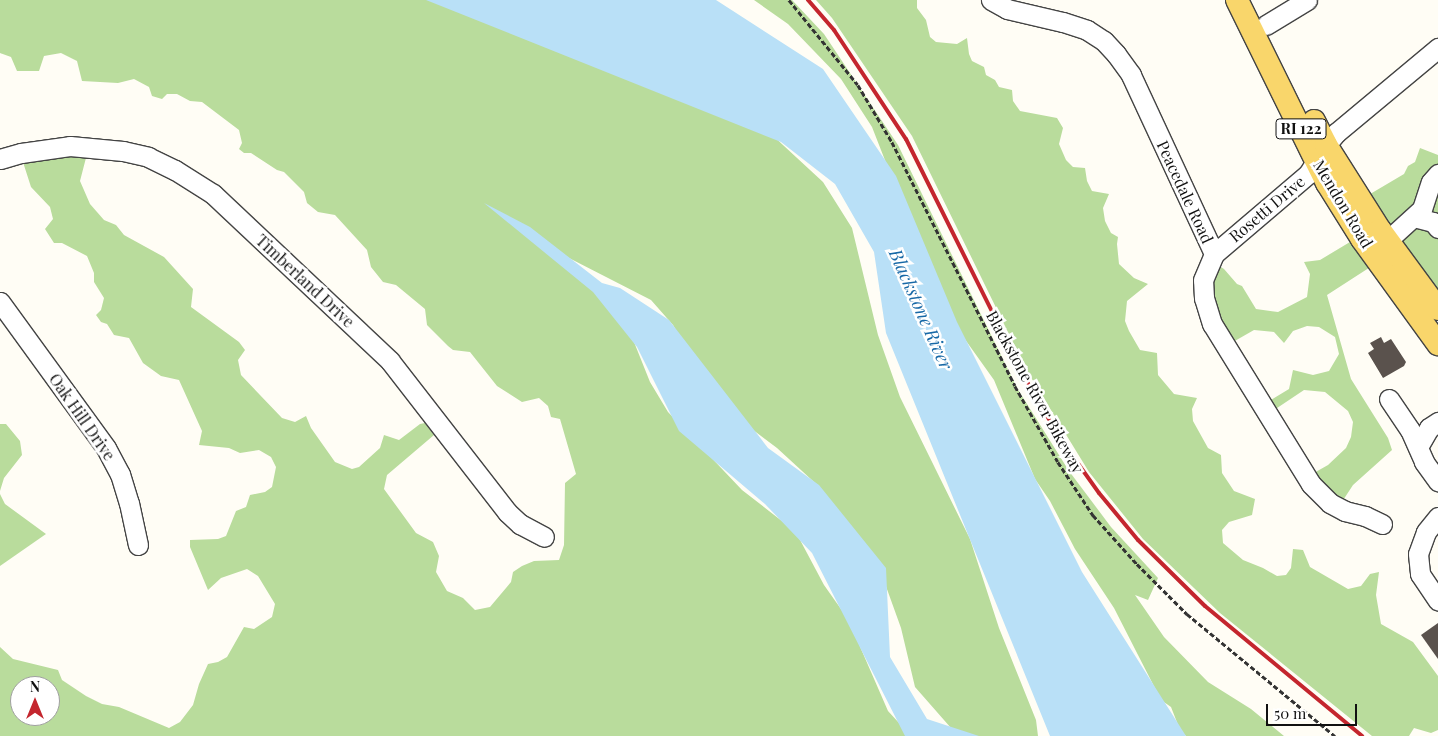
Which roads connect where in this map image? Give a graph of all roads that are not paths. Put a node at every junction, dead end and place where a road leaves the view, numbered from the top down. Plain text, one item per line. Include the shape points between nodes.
1 (991, 0) edge
2 (1237, 0) edge
3 (1253, 0) edge
4 (1307, 0) edge
5 (1266, 26) junction
6 (1438, 48) edge
7 (1321, 153) junction
8 (0, 159) edge
9 (1438, 174) edge
10 (1414, 218) junction
11 (1438, 228) edge
12 (1380, 246) junction
13 (1214, 254) junction
14 (0, 302) edge
15 (1438, 309) edge
16 (1438, 344) edge
17 (1389, 399) dead end
18 (1438, 422) edge
19 (1438, 441) edge
20 (1418, 447) junction
21 (1438, 482) edge
22 (1438, 517) edge
23 (1382, 524) dead end
24 (544, 537) dead end
25 (138, 545) dead end
26 (1438, 601) edge

1 - 13 street, Peacedale Road via 1007,9 1086,30 1104,41 1116,54 1131,75
2 - 7 main road, Mendon Road / RI 122
3 - 5 main road, Mendon Road / RI 122
4 - 5 street
5 - 7 main road, Mendon Road / RI 122
6 - 7 street, Rosetti Drive via 1336,134
7 - 12 main road, Mendon Road / RI 122 via 1338,201
7 - 13 street, Rosetti Drive via 1308,174
8 - 24 street, Timberland Drive via 21,152 70,146 123,151 148,157 169,167 213,194 390,361 507,512 520,524
9 - 10 street via 1430,182 1422,208
10 - 11 street via 1433,222
10 - 12 street
12 - 15 main road, Mendon Road / RI 122
12 - 16 main road, Mendon Road / RI 122
13 - 23 street, Peacedale Road via 1203,280 1207,310 1248,384 1319,493 1345,511
14 - 25 street, Oak Hill Drive via 106,448 123,484
17 - 20 street
18 - 20 street
19 - 20 street
20 - 21 street
22 - 26 street via 1426,532 1418,554 1420,574

